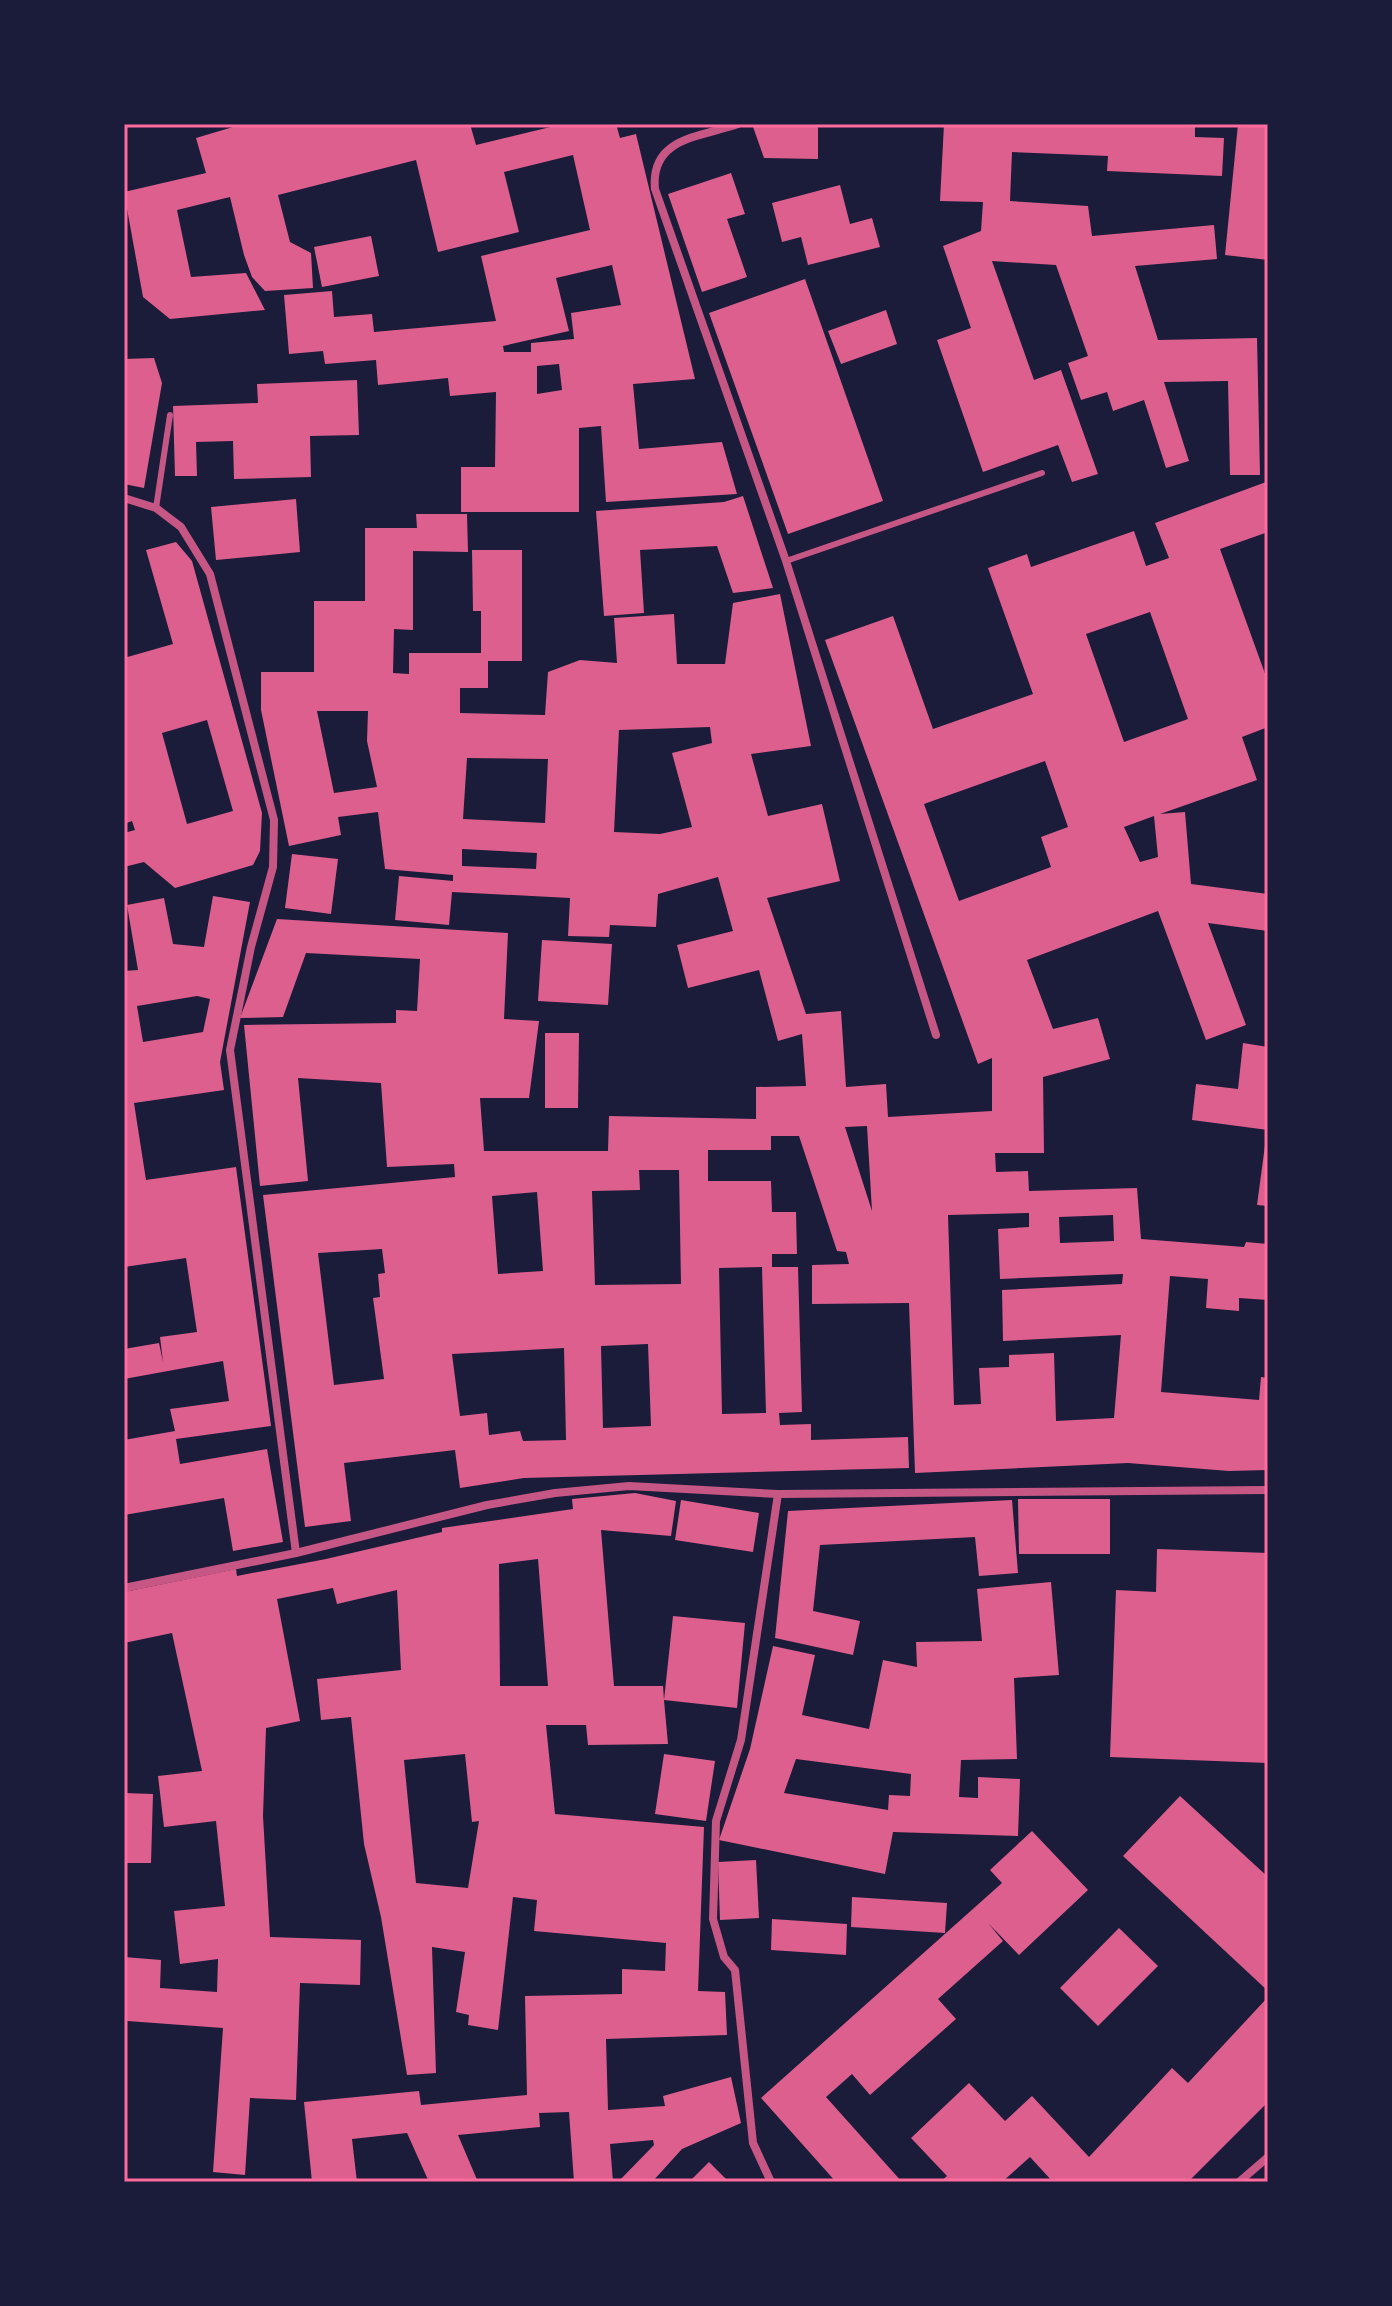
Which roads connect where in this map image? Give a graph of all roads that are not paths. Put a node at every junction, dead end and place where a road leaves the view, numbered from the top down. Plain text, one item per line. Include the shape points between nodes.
1 (738, 124) edge
2 (170, 415) dead end
3 (1042, 473) dead end
4 (124, 498) edge
5 (156, 508) junction
6 (786, 561) junction
7 (936, 1035) dead end
8 (1268, 1490) edge
9 (778, 1494) junction
10 (296, 1553) junction
11 (124, 1588) edge
12 (1268, 2157) edge
13 (771, 2182) edge
14 (1239, 2182) edge

1 - 6 street via 676,143 653,172
2 - 5 lane
3 - 6 lane
4 - 5 street
5 - 10 street via 181,527 210,574 274,820 273,867 230,1050
6 - 7 street
8 - 9 street
9 - 10 street via 629,1486 555,1493
9 - 13 street via 741,1740 716,1821 713,1919 724,1957 735,1970 753,2143
10 - 11 street
12 - 14 street

